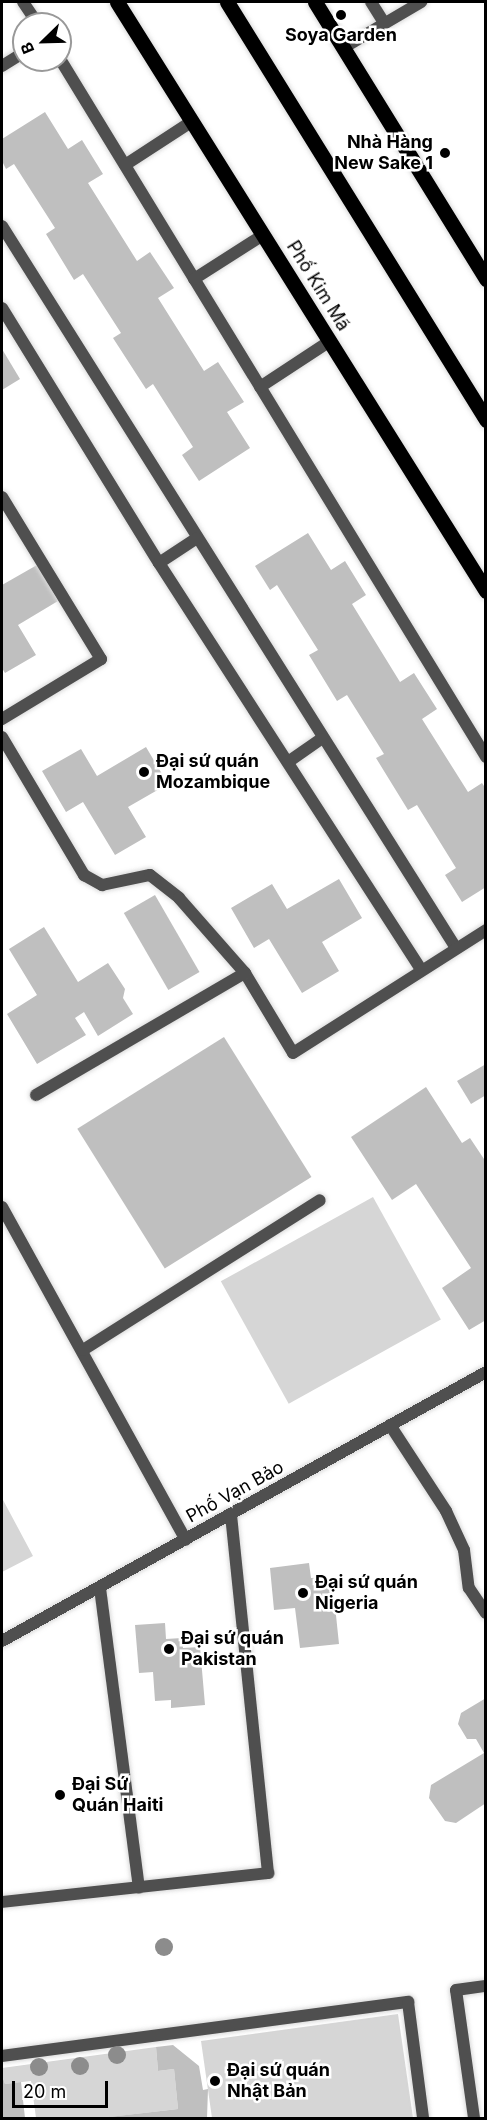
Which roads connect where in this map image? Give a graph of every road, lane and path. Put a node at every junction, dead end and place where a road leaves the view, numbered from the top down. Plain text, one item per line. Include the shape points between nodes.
1 (117, 2) edge
2 (227, 2) edge
3 (315, 2) edge
4 (371, 2) edge
5 (421, 2) edge
6 (384, 23) junction
7 (343, 48) junction
8 (68, 72) edge
9 (191, 122) junction
10 (125, 165) junction
11 (2, 226) edge
12 (263, 235) junction
13 (195, 279) junction
14 (486, 279) edge
15 (2, 308) edge
16 (330, 341) junction
17 (260, 387) junction
18 (486, 420) edge
19 (2, 497) edge
20 (197, 538) junction
21 (159, 563) junction
22 (486, 591) edge
23 (2, 719) edge
24 (2, 737) edge
25 (321, 740) junction
26 (486, 757) edge
27 (288, 762) junction
28 (486, 930) edge
29 (456, 948) junction
30 (421, 970) junction
31 (244, 973) junction
32 (36, 1095) dead end
33 (320, 1200) dead end
34 (2, 1207) edge
35 (83, 1350) junction
36 (486, 1372) edge
37 (390, 1425) junction
38 (231, 1514) junction
39 (186, 1540) junction
40 (100, 1588) junction
41 (486, 1613) edge
42 (2, 1641) edge
43 (139, 1887) junction
44 (2, 1902) edge
45 (486, 1986) edge
46 (2, 2056) edge
47 (423, 2118) edge
48 (474, 2118) edge

1 - 9 main road, Phố Kim Mã
2 - 18 main road
3 - 7 main road
4 - 6 street
5 - 6 street
6 - 7 street
7 - 14 main road
8 - 10 street
9 - 10 street
9 - 12 main road, Phố Kim Mã
10 - 13 street
11 - 20 street
12 - 13 street
12 - 16 main road, Phố Kim Mã
13 - 17 street
15 - 21 street
16 - 17 street
16 - 22 main road, Phố Kim Mã
17 - 26 street
19 - 23 street via 101,658
20 - 21 street
20 - 25 street
21 - 27 street
24 - 31 street via 84,875 102,885 150,875 179,898
25 - 27 street
25 - 29 street
27 - 30 street
28 - 29 street
29 - 30 street
30 - 31 street via 293,1053
31 - 32 street
33 - 35 street
34 - 35 street
35 - 39 street
36 - 37 street, Phố Vạn Bảo
37 - 38 street, Phố Vạn Bảo
37 - 41 street via 446,1511 464,1550 469,1588
38 - 39 street, Phố Vạn Bảo
38 - 43 street via 268,1873
39 - 40 street, Phố Vạn Bảo
40 - 42 street, Phố Vạn Bảo
40 - 43 street
43 - 44 street
45 - 48 street via 456,1990
46 - 47 street via 408,2002

